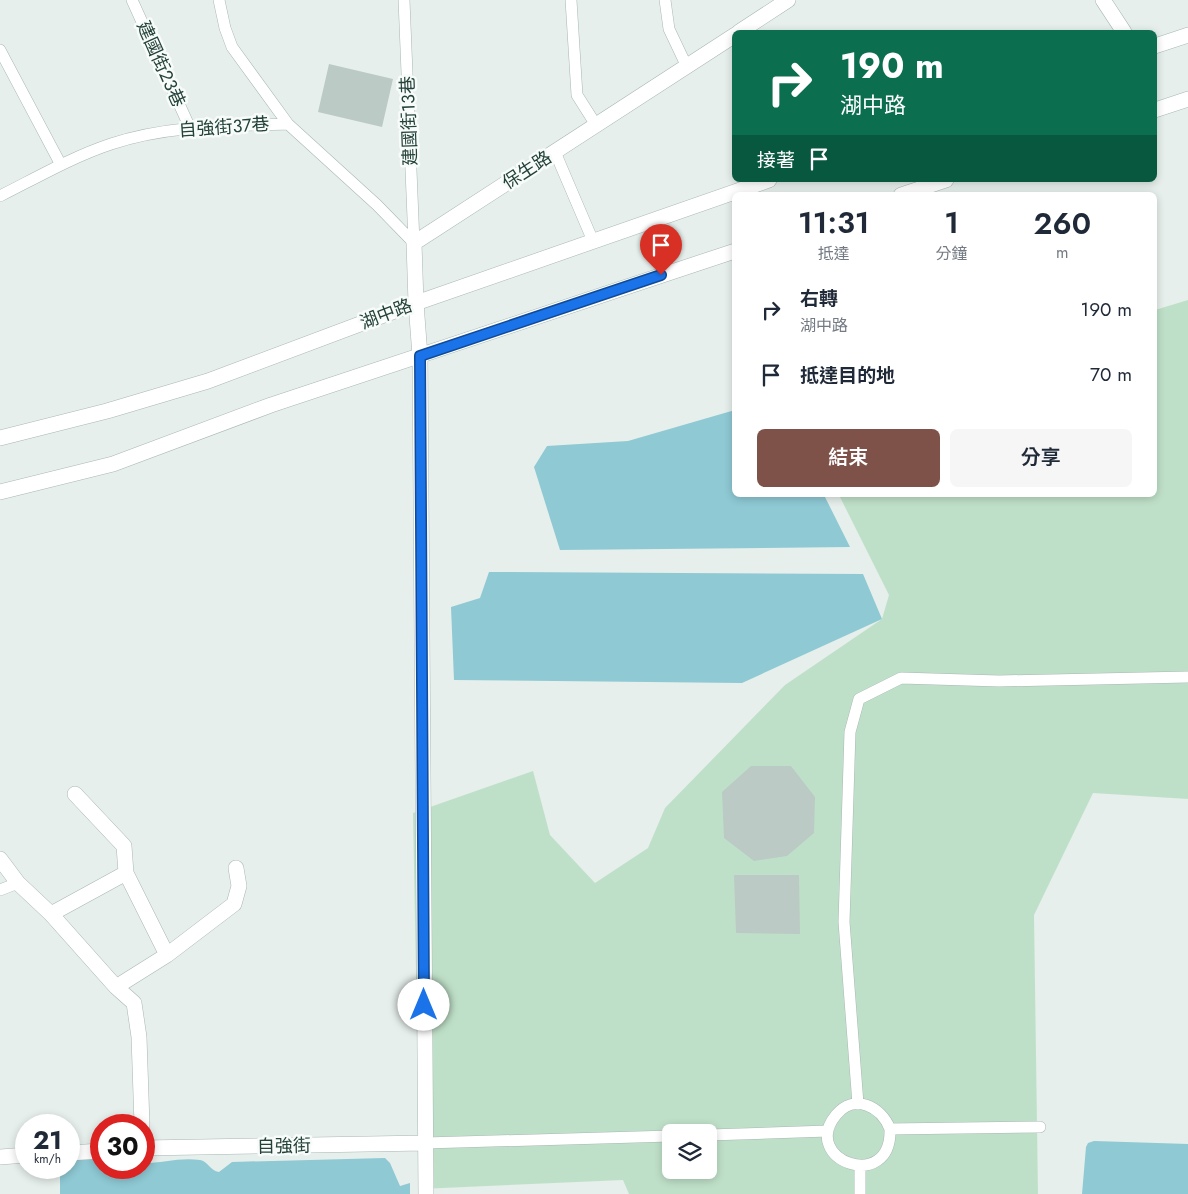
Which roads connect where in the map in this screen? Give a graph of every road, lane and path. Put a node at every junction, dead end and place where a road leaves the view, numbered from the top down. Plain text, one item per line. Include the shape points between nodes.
1 (132, 0) edge
2 (219, 0) edge
3 (404, 0) edge
4 (571, 0) edge
5 (665, 0) edge
6 (788, 0) edge
7 (1103, 0) edge
8 (742, 30) edge
9 (1123, 30) edge
10 (1188, 35) edge
11 (732, 37) edge
12 (1157, 45) edge
13 (0, 50) edge
14 (687, 67) junction
15 (1188, 99) edge
16 (1157, 107) edge
17 (288, 124) junction
18 (596, 125) junction
19 (190, 128) junction
20 (555, 152) junction
21 (61, 165) junction
22 (763, 182) edge
23 (940, 182) edge
24 (734, 192) edge
25 (910, 192) edge
26 (732, 193) edge
27 (0, 196) edge
28 (593, 241) junction
29 (414, 243) junction
30 (732, 251) edge
31 (416, 303) junction
32 (420, 356) junction
33 (0, 438) edge
34 (0, 492) edge
35 (1188, 677) edge
36 (75, 794) dead end
37 (0, 859) edge
38 (236, 868) dead end
39 (126, 873) junction
40 (18, 883) junction
41 (0, 890) edge
42 (51, 914) junction
43 (168, 955) junction
44 (116, 986) junction
45 (858, 1104) junction
46 (142, 1114) edge
47 (1040, 1127) dead end
48 (890, 1129) junction
49 (828, 1131) junction
50 (717, 1134) edge
51 (662, 1136) edge
52 (425, 1143) junction
53 (155, 1148) edge
54 (15, 1156) edge
55 (0, 1157) edge
56 (860, 1166) junction
57 (426, 1194) edge
58 (860, 1194) edge

1 - 19 lane, 建國街23巷
2 - 17 lane via 232,47
3 - 29 lane, 建國街13巷
4 - 18 lane via 577,95
5 - 14 lane via 669,29
6 - 8 street
7 - 9 street
10 - 12 street
11 - 14 street, 保生路
13 - 21 lane
14 - 18 street, 保生路
15 - 16 street
17 - 19 lane, 自強街37巷
17 - 29 lane, 自強街37巷
18 - 20 street, 保生路
19 - 21 lane, 自強街37巷 via 147,134 111,144
20 - 28 lane
20 - 29 street, 保生路
21 - 27 lane, 自強街37巷
22 - 24 street, 湖中路
23 - 25 street
26 - 28 street, 湖中路
28 - 31 street, 湖中路
29 - 31 street
30 - 32 street
31 - 32 street
31 - 33 street, 湖中路 via 208,381
32 - 34 street via 271,405 114,464
32 - 52 street
35 - 45 lane via 1000,681 901,678 859,699 850,732 844,922
36 - 39 street via 124,846
37 - 40 street
38 - 43 street via 239,886 234,904
39 - 42 street
39 - 43 street
40 - 41 lane
40 - 42 street
42 - 44 street
43 - 44 street
44 - 46 street via 134,1002 139,1037
45 - 48 lane via 879,1110
45 - 49 lane via 838,1112
47 - 48 lane
48 - 56 lane via 890,1140 884,1154 871,1164
49 - 50 lane
49 - 56 lane via 833,1152 840,1160
51 - 52 lane
52 - 53 street, 自強街
52 - 57 street
54 - 55 street
56 - 58 lane

